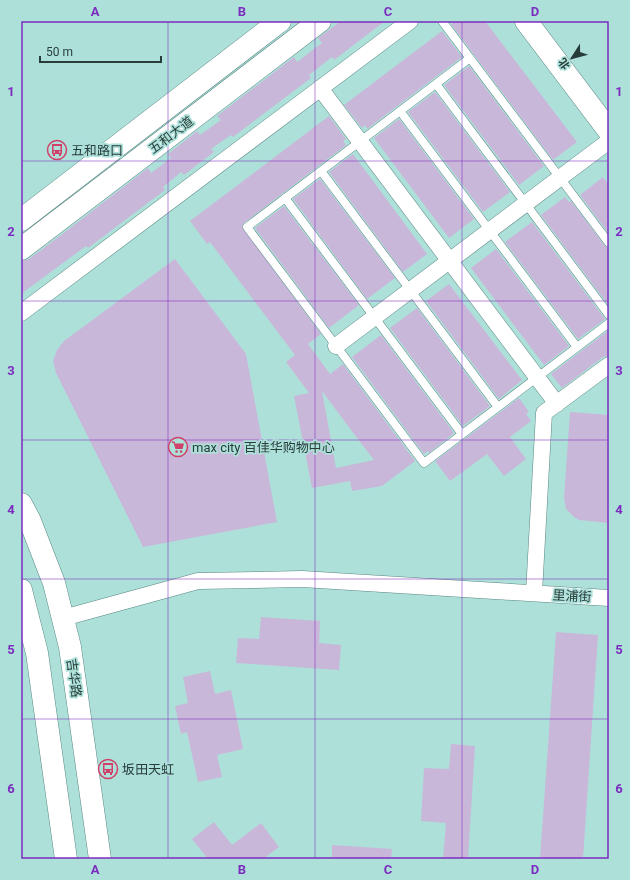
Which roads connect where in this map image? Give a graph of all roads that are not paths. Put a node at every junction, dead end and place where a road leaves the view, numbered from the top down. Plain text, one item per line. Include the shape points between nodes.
1 (280, 21) edge
2 (320, 21) edge
3 (410, 21) edge
4 (442, 21) edge
5 (526, 21) edge
6 (470, 58) junction
7 (436, 84) junction
8 (320, 88) junction
9 (400, 111) junction
10 (609, 132) edge
11 (609, 141) edge
12 (360, 142) junction
13 (321, 171) junction
14 (560, 178) junction
15 (285, 198) junction
16 (526, 203) junction
17 (21, 220) edge
18 (490, 230) junction
19 (609, 243) edge
20 (21, 249) edge
21 (449, 260) junction
22 (410, 290) junction
23 (21, 313) edge
24 (609, 315) edge
25 (374, 317) junction
26 (609, 324) edge
27 (336, 346) junction
28 (577, 347) junction
29 (609, 365) edge
30 (537, 378) junction
31 (557, 404) junction
32 (498, 407) junction
33 (462, 434) junction
34 (21, 490) edge
35 (26, 512) edge
36 (21, 590) edge
37 (534, 593) junction
38 (609, 598) edge
39 (63, 618) junction
40 (66, 859) edge
41 (100, 859) edge

1 - 17 main road, 五和大道
2 - 20 main road, 五和大道
3 - 8 street
4 - 6 lane
5 - 10 main road
6 - 7 lane
6 - 14 lane
7 - 9 lane
7 - 16 lane
8 - 12 street
8 - 23 street
9 - 12 lane
9 - 18 lane
11 - 14 street
12 - 13 lane
12 - 21 street
13 - 15 lane
13 - 22 lane
14 - 16 street
14 - 19 lane
15 - 25 lane
15 - 27 lane via 247,227
16 - 18 street
16 - 24 lane
18 - 21 street
18 - 28 lane
21 - 22 street
21 - 30 street
22 - 25 street
22 - 32 lane
25 - 27 street
25 - 33 lane
26 - 28 lane
27 - 33 lane via 424,463
28 - 30 lane
29 - 31 street
30 - 31 street
30 - 32 lane
31 - 37 street via 544,413
32 - 33 lane
34 - 35 main road, 吉华路
35 - 39 main road, 吉华路 via 54,583
36 - 40 main road via 37,653
37 - 38 street, 里浦街
37 - 39 street, 里浦街 via 302,579 198,581
39 - 41 main road, 吉华路 via 70,647

